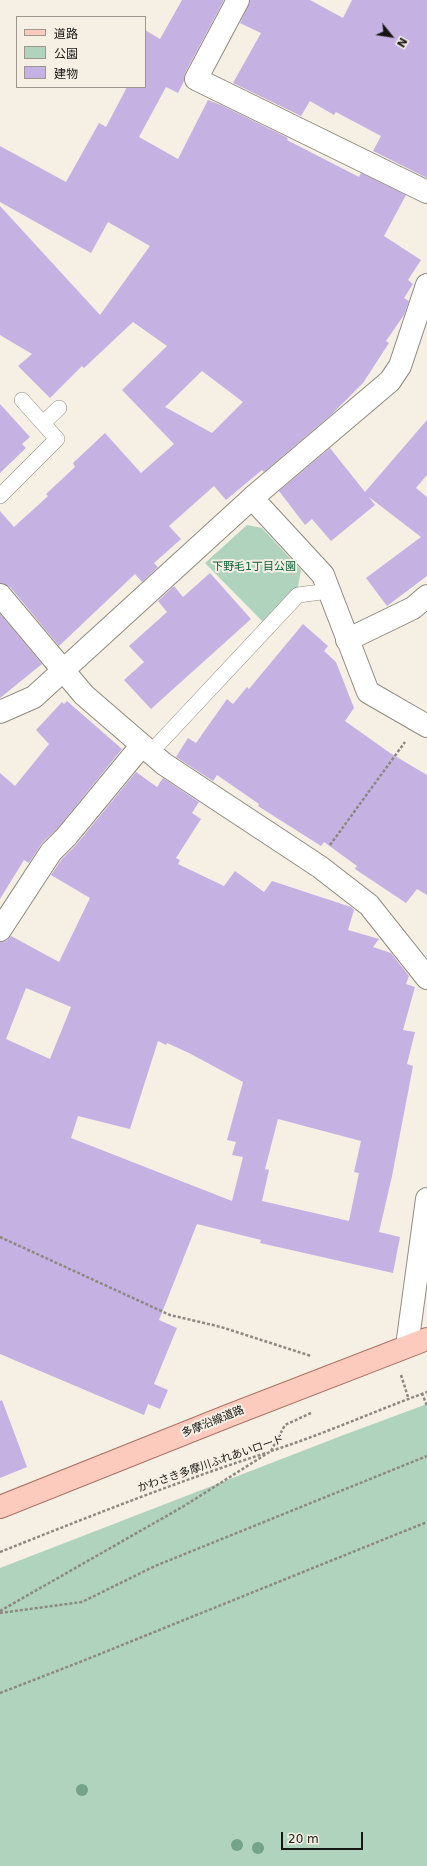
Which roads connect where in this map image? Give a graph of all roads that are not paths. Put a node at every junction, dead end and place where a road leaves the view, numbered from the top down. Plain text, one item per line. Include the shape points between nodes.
1 (238, 0) edge
2 (427, 192) edge
3 (427, 285) edge
4 (22, 400) dead end
5 (59, 408) dead end
6 (43, 423) junction
7 (0, 496) edge
8 (252, 498) junction
9 (329, 591) junction
10 (0, 595) edge
11 (427, 596) edge
12 (347, 640) junction
13 (62, 670) junction
14 (0, 712) edge
15 (423, 724) edge
16 (147, 749) junction
17 (0, 930) edge
18 (427, 978) edge
19 (427, 1199) edge
20 (427, 1339) edge
21 (407, 1346) junction
22 (0, 1507) edge

1 - 2 street via 196,79
3 - 8 street via 400,366 390,381
4 - 6 lane
5 - 6 lane
6 - 7 lane via 58,439
8 - 9 street via 322,575
8 - 13 street
9 - 12 street
9 - 16 lane via 298,595
10 - 13 street
11 - 12 street via 414,608
12 - 15 street via 368,692
13 - 14 street via 34,697
13 - 16 street via 84,695
16 - 17 street via 51,852
16 - 18 street via 164,764 316,865 369,905
19 - 21 street
20 - 21 main road, 多摩沿線道路
21 - 22 main road, 多摩沿線道路

